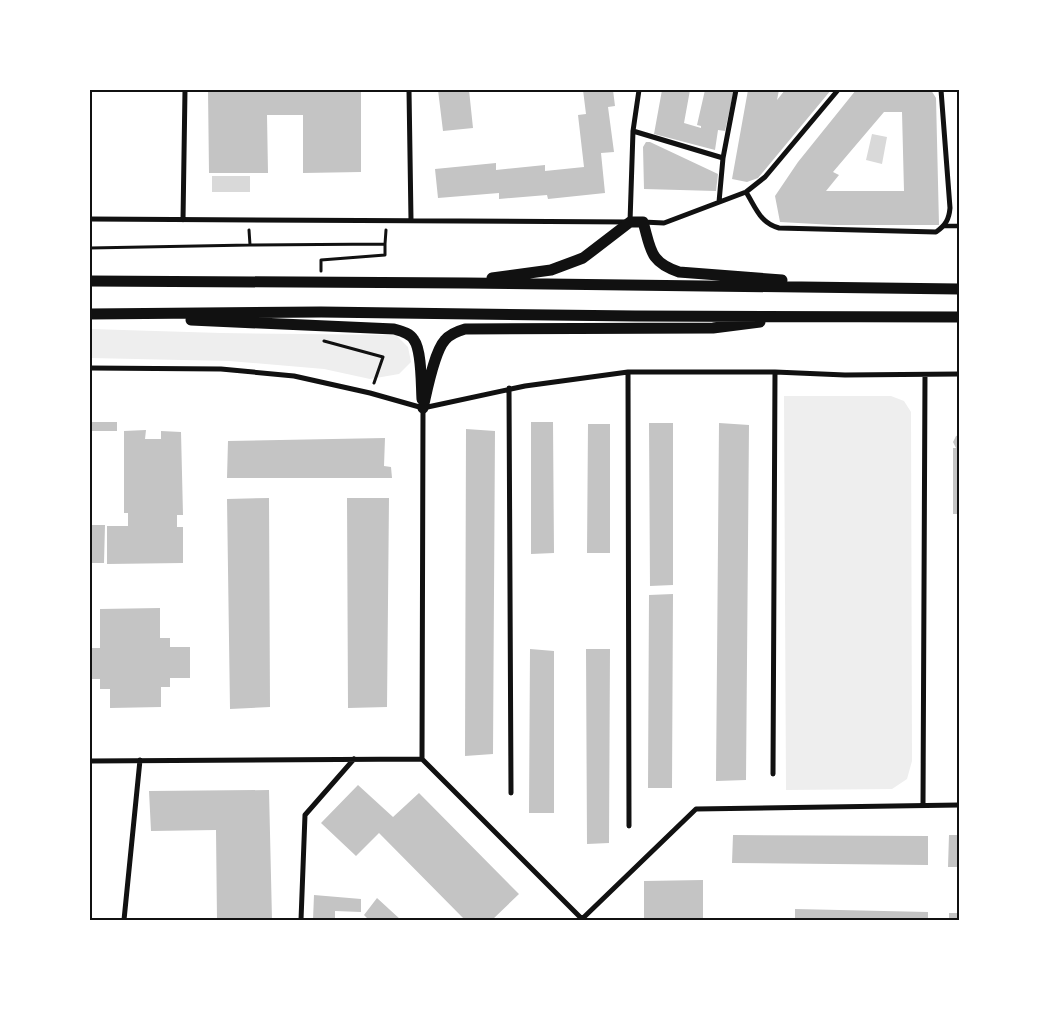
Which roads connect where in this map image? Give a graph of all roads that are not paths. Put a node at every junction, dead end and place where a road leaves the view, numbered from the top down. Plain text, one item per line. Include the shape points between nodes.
1 (185, 90) edge
2 (409, 90) edge
3 (639, 90) edge
4 (736, 90) edge
5 (838, 90) edge
6 (941, 90) edge
7 (633, 132) junction
8 (723, 158) junction
9 (746, 192) junction
10 (719, 202) junction
11 (90, 219) edge
12 (183, 220) junction
13 (411, 220) junction
14 (630, 222) junction
15 (643, 222) junction
16 (944, 226) junction
17 (959, 226) edge
18 (90, 281) edge
19 (466, 283) junction
20 (893, 288) junction
21 (959, 289) edge
22 (90, 315) edge
23 (802, 316) junction
24 (959, 317) edge
25 (90, 368) edge
26 (628, 372) junction
27 (775, 372) junction
28 (959, 374) edge
29 (925, 375) junction
30 (509, 388) junction
31 (423, 408) junction
32 (354, 759) junction
33 (422, 759) junction
34 (90, 760) edge
35 (140, 760) junction
36 (773, 774) dead end
37 (511, 794) dead end
38 (923, 805) junction
39 (959, 805) edge
40 (630, 826) dead end
41 (124, 920) edge
42 (301, 920) edge
43 (582, 920) edge

1 - 12 street
2 - 13 street
3 - 7 street
4 - 8 street
5 - 9 street via 765,177
6 - 16 street via 950,208
7 - 8 street
7 - 14 street
8 - 10 street
9 - 10 street
9 - 16 street via 762,219 780,228 936,232
10 - 15 street via 664,223
11 - 12 street
12 - 13 street
13 - 14 street
14 - 15 highway
14 - 19 highway via 583,258 551,270
15 - 20 highway via 653,255 664,267 679,272
16 - 17 street
18 - 19 highway
19 - 20 highway
20 - 21 highway
22 - 23 highway via 321,312
22 - 31 highway via 405,332 415,340
23 - 24 highway
23 - 31 highway via 713,328 465,329 445,340 437,352
25 - 31 street via 221,368 294,376
26 - 27 street
26 - 30 street
26 - 40 street
27 - 29 street
27 - 36 street
28 - 29 street
29 - 38 street
30 - 31 street
30 - 37 street
31 - 33 street
32 - 33 street
32 - 35 street
32 - 42 street via 305,815
33 - 43 street
34 - 35 street
35 - 41 street
38 - 39 street
38 - 43 street via 696,809

